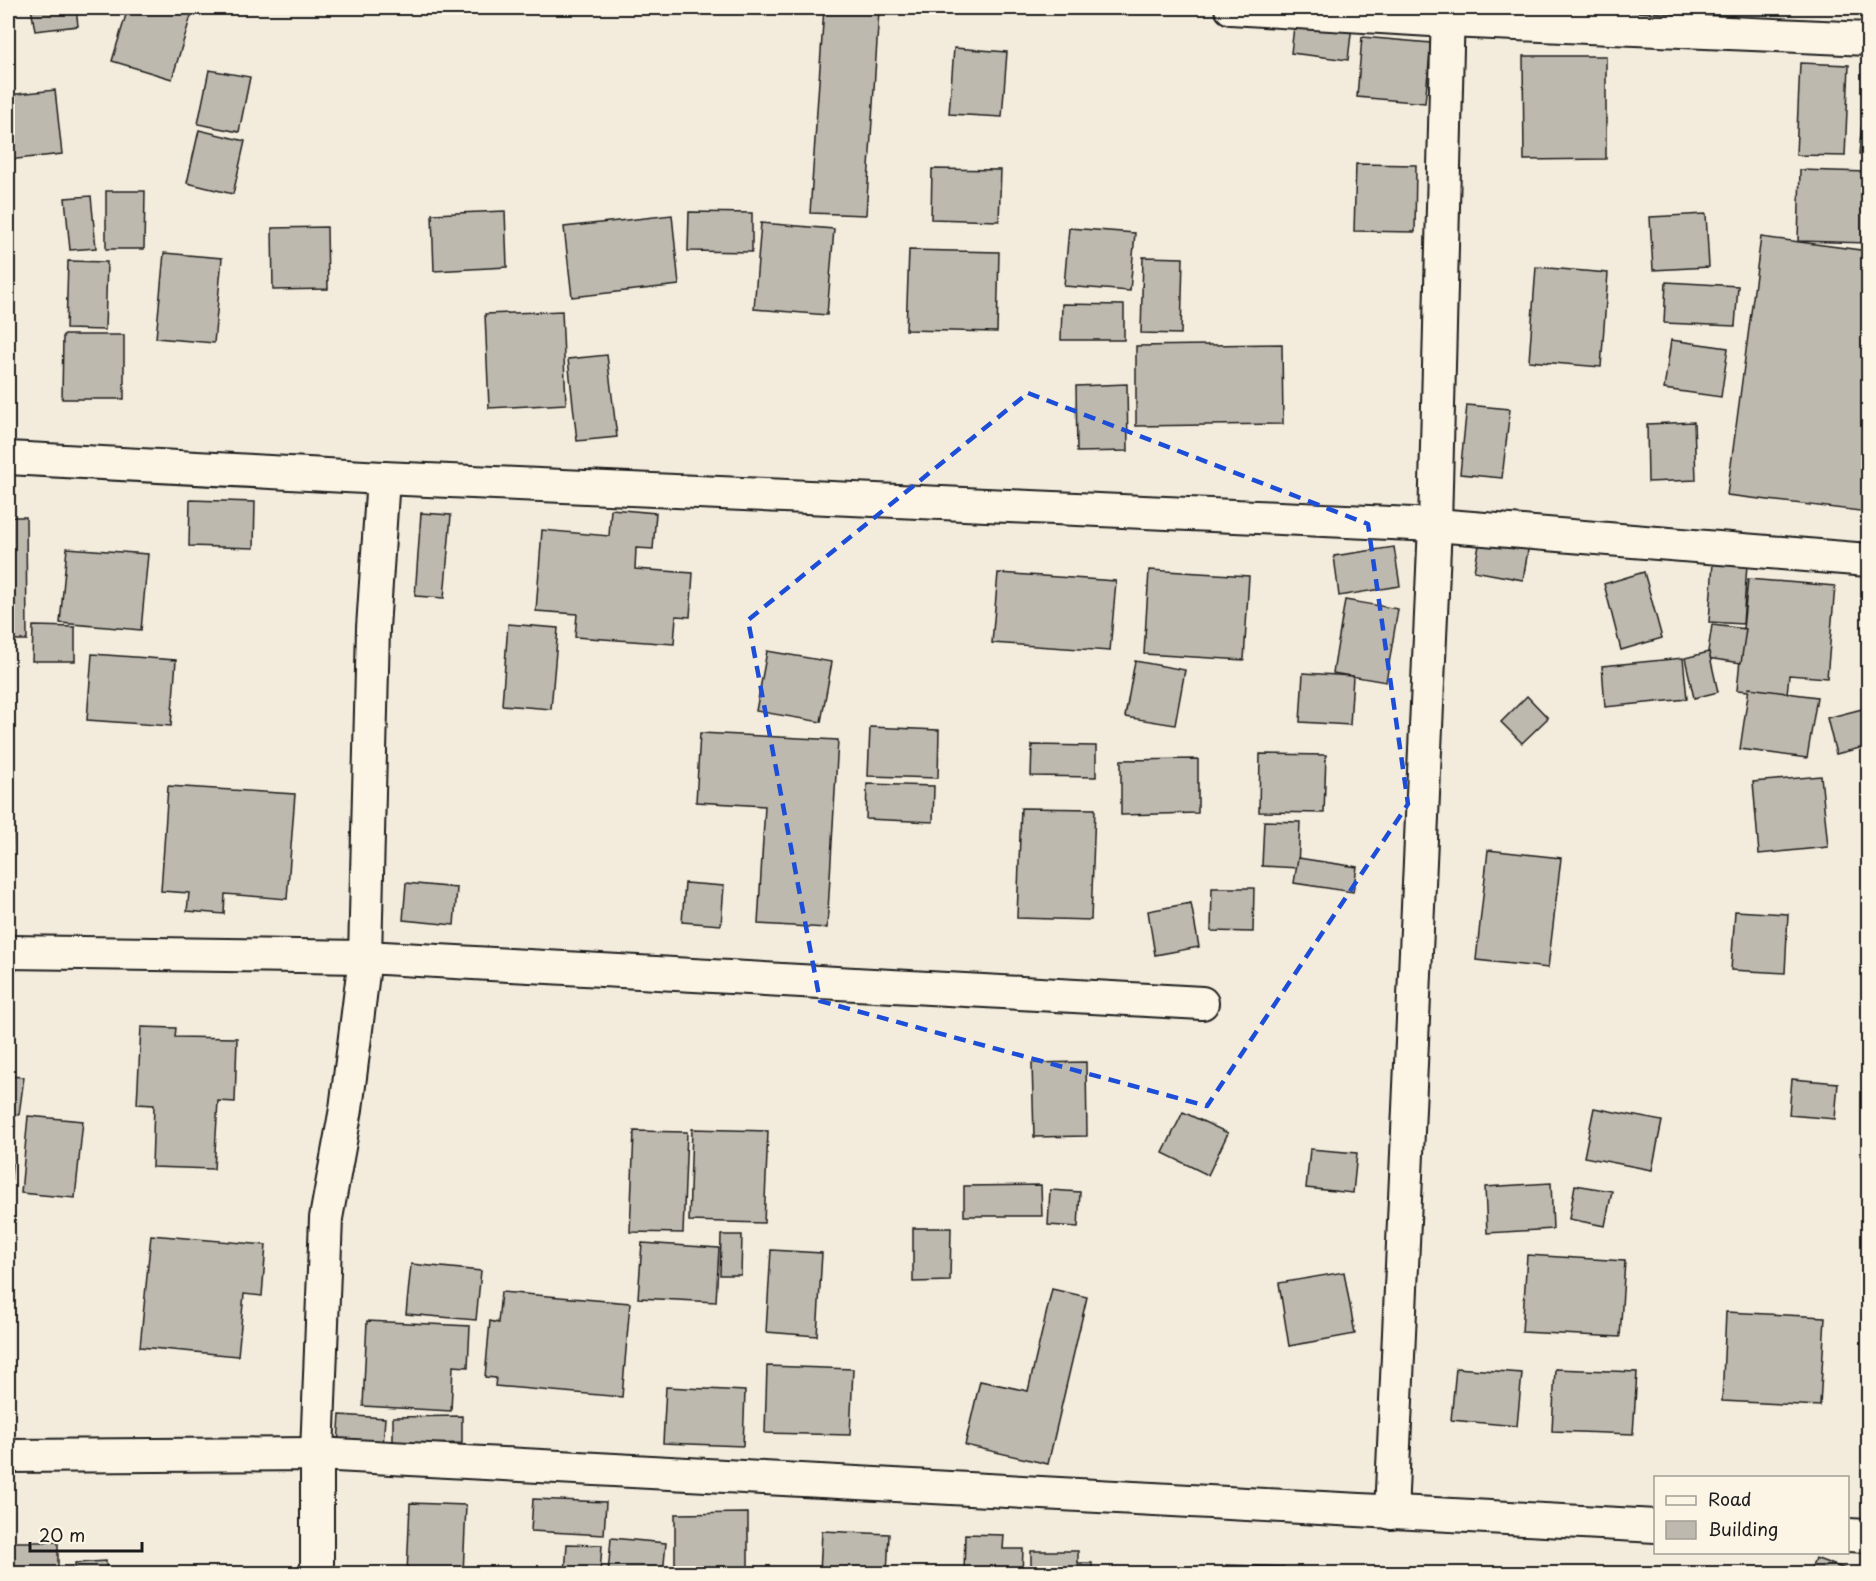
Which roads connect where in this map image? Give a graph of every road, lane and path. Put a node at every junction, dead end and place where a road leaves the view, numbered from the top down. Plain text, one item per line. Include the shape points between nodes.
1 (1231, 8) edge
2 (1448, 14) edge
3 (1869, 39) edge
4 (8, 458) edge
5 (383, 478) junction
6 (1436, 525) junction
7 (1869, 560) edge
8 (8, 952) edge
9 (365, 957) junction
10 (1202, 1003) dead end
11 (317, 1454) junction
12 (8, 1456) edge
13 (1391, 1513) junction
14 (1654, 1526) edge
15 (1849, 1535) edge
16 (1869, 1536) edge
17 (317, 1574) edge

1 - 2 street
2 - 3 street
2 - 6 street
4 - 5 street
5 - 6 street
5 - 9 street via 373,628
6 - 7 street
6 - 13 street
8 - 9 street
9 - 10 street
9 - 11 street via 346,1109 326,1218
11 - 12 street
11 - 13 street
11 - 17 street
13 - 14 street
15 - 16 street

